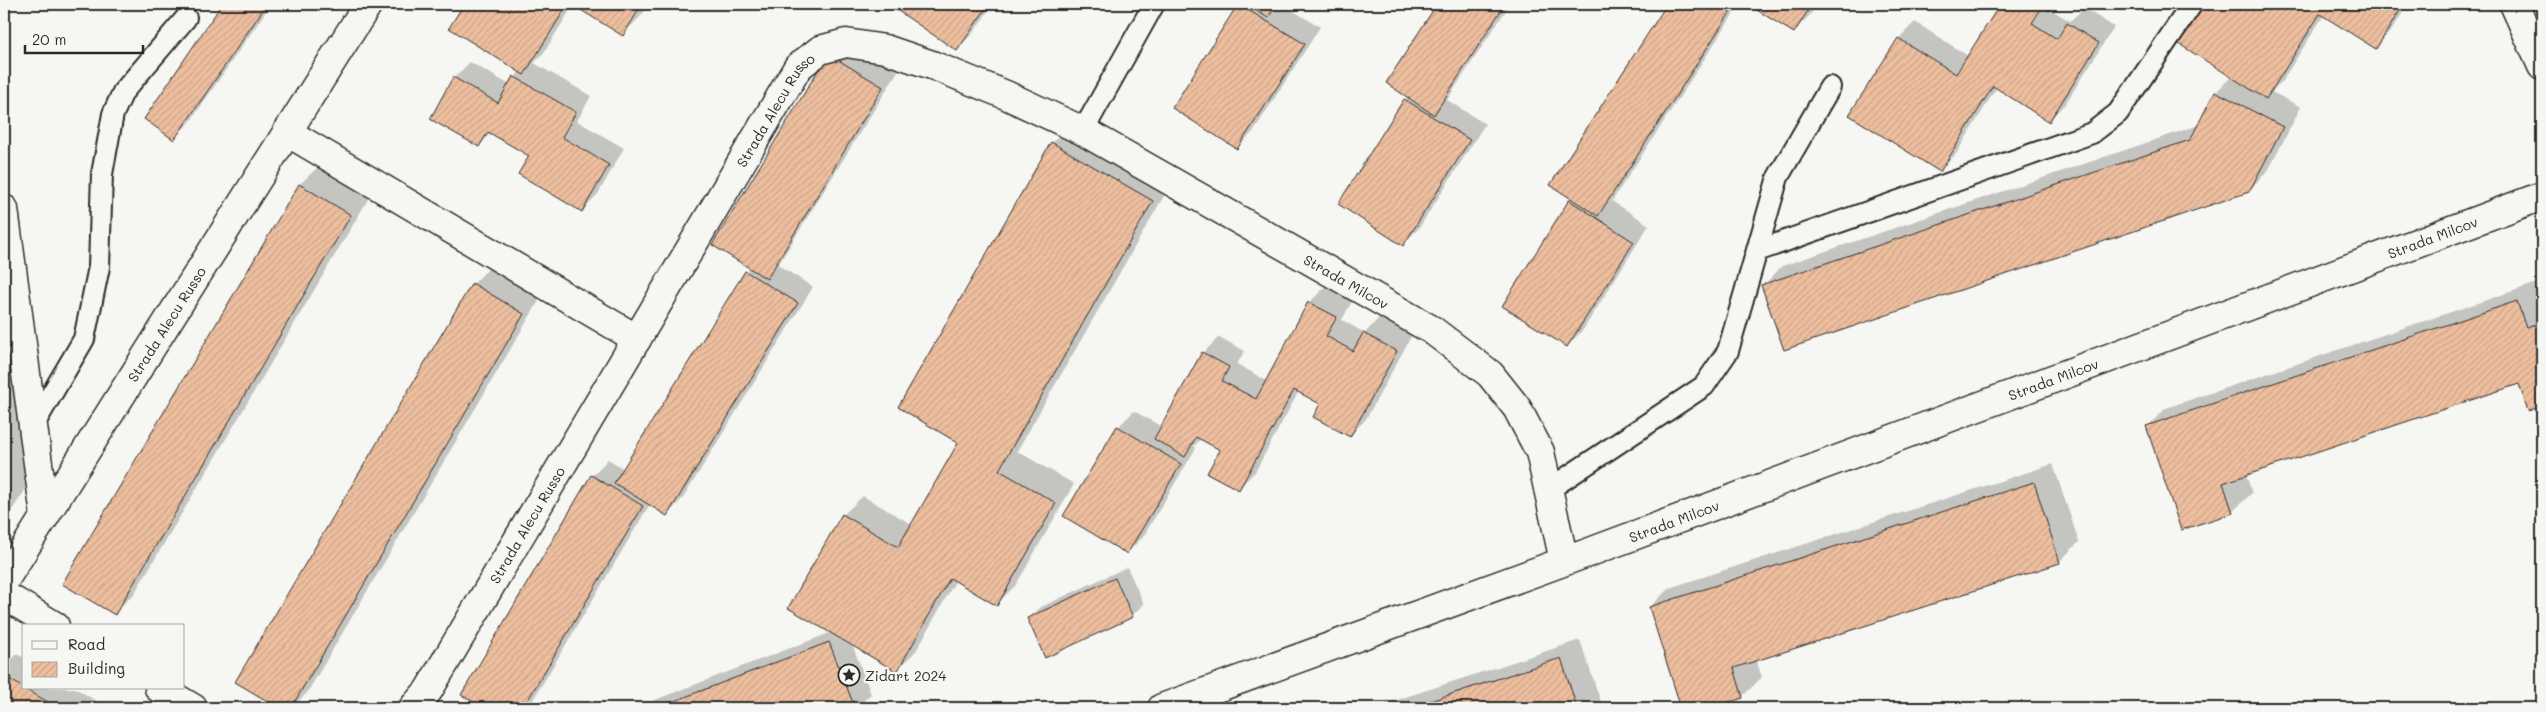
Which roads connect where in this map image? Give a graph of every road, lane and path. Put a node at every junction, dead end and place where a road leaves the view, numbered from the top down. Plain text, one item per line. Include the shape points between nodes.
1 (368, 4) edge
2 (1154, 4) edge
3 (2192, 4) edge
4 (2514, 4) edge
5 (186, 18) dead end
6 (2542, 66) edge
7 (1830, 87) dead end
8 (1083, 131) junction
9 (287, 132) junction
10 (2542, 196) edge
11 (4, 209) edge
12 (1757, 251) junction
13 (637, 339) junction
14 (33, 426) junction
15 (1548, 490) junction
16 (45, 516) junction
17 (1564, 561) junction
18 (4, 581) edge
19 (4, 595) edge
20 (52, 624) edge
21 (162, 690) edge
22 (193, 708) edge
23 (413, 708) edge
24 (1162, 708) edge

1 - 9 street, Strada Alecu Russo
2 - 8 lane
3 - 12 lane via 2118,113 2092,133
4 - 6 street
5 - 14 lane via 123,92 113,114 102,174 99,267 84,339
7 - 12 lane via 1778,177
8 - 13 street, Strada Alecu Russo via 932,64 885,49 846,43 820,50 798,67
8 - 15 street, Strada Milcov via 1432,330 1490,374 1517,408 1540,452
9 - 13 street
9 - 16 street, Strada Alecu Russo
10 - 17 street, Strada Milcov
11 - 14 street
12 - 15 lane via 1728,351 1704,386
13 - 23 street, Strada Alecu Russo via 428,691
14 - 16 street
15 - 17 street, Strada Milcov
16 - 18 street, Strada Alecu Russo
17 - 24 street, Strada Milcov
19 - 20 street
21 - 22 street

